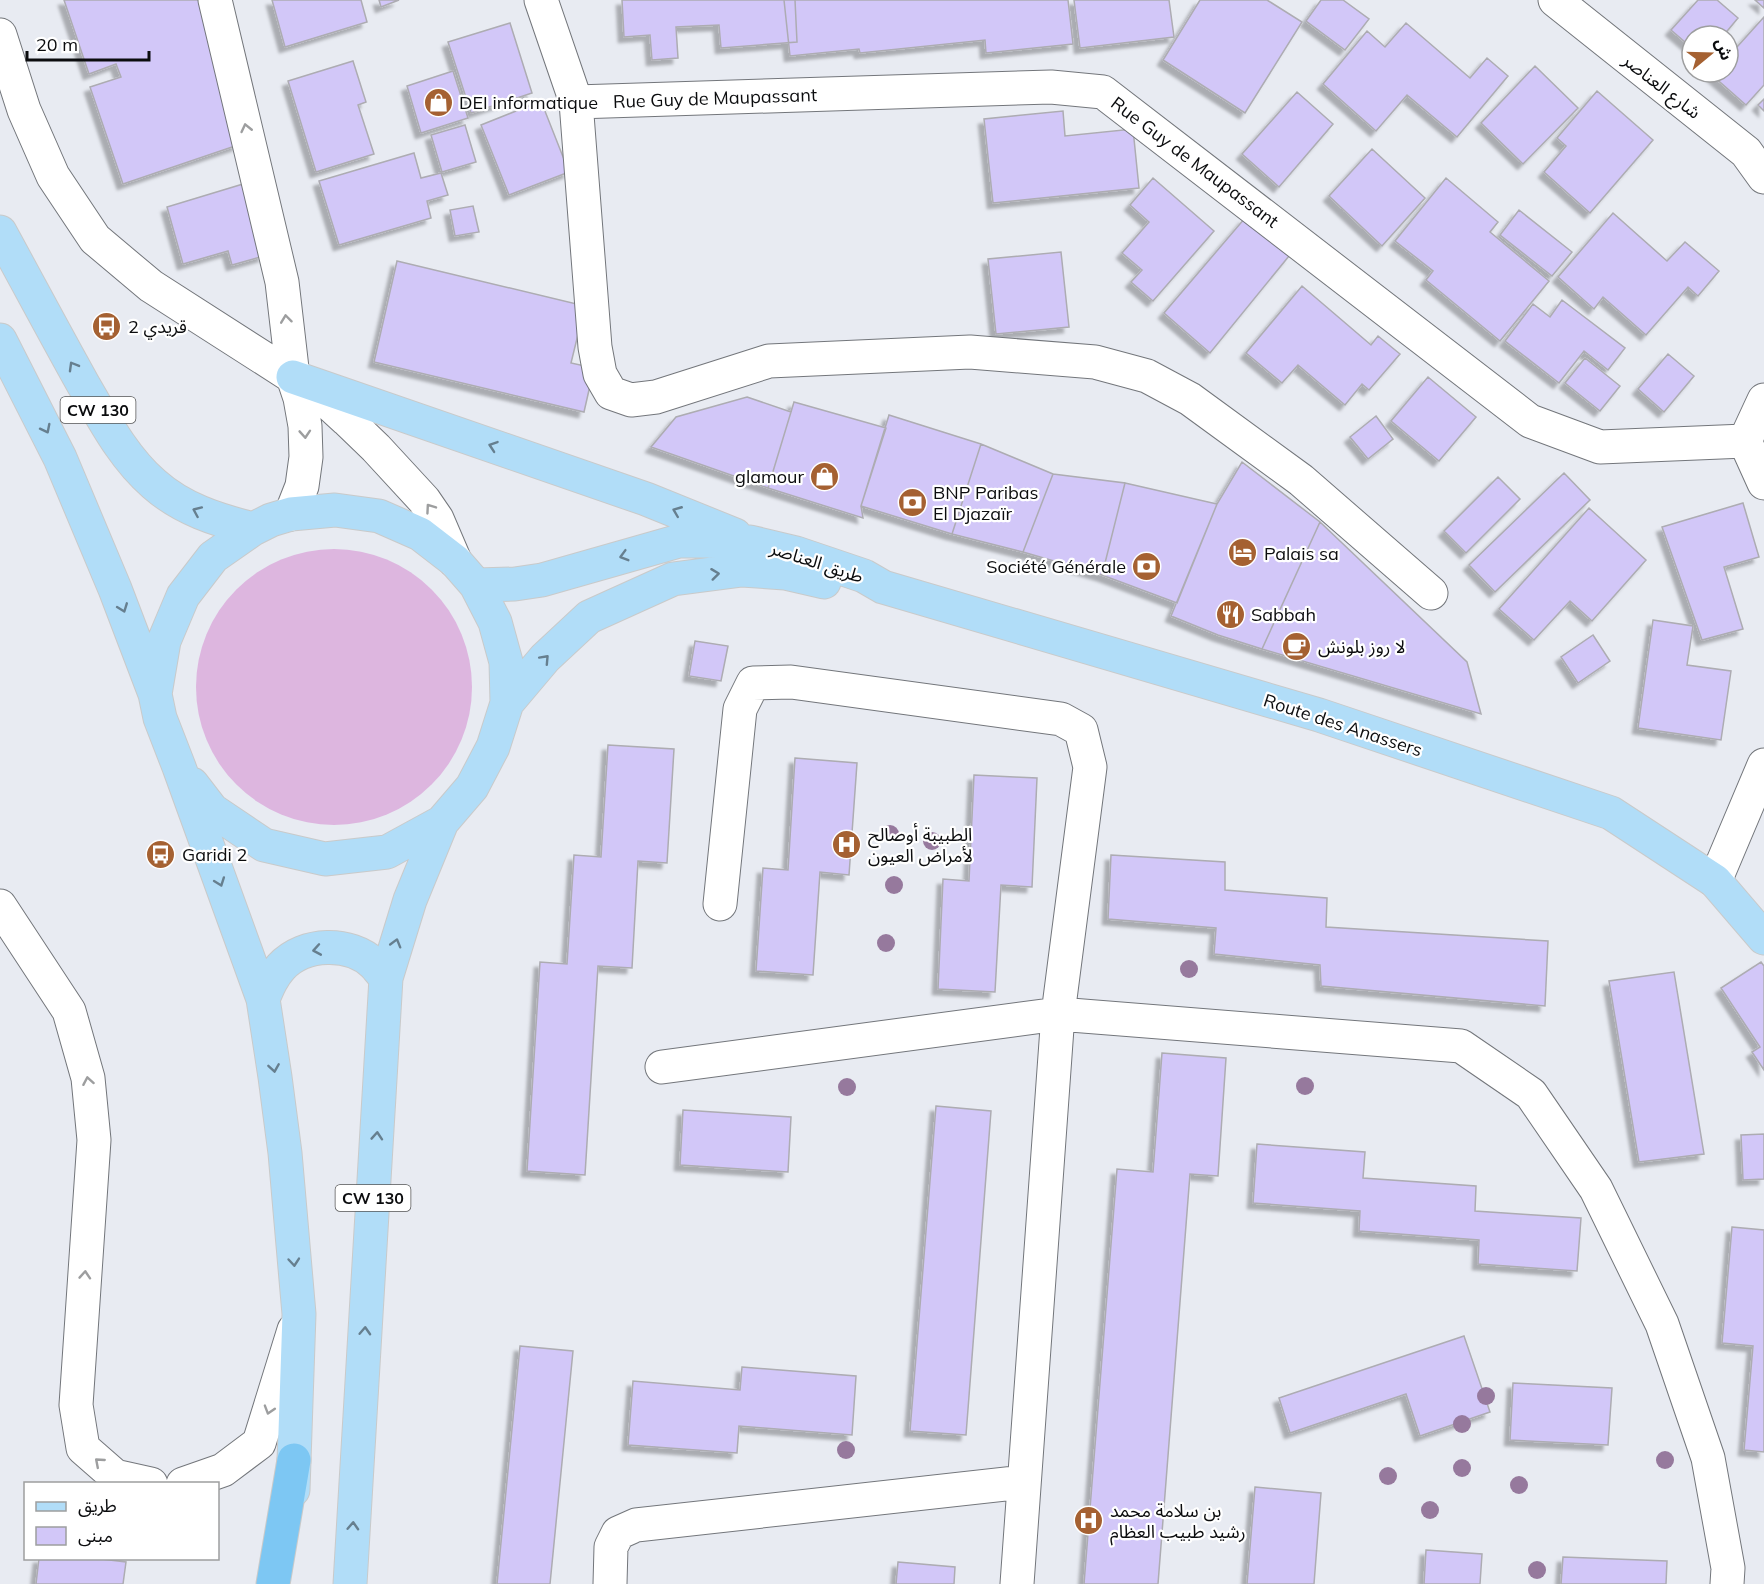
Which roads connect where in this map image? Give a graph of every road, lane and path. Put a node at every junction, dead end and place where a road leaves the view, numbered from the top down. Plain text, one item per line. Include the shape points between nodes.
1 (215, 0) edge
2 (541, 0) edge
3 (1555, 0) edge
4 (0, 35) edge
5 (576, 102) junction
6 (1764, 177) edge
7 (0, 232) edge
8 (0, 340) edge
9 (293, 377) junction
10 (1764, 400) edge
11 (1745, 441) junction
12 (1764, 483) edge
13 (291, 514) junction
14 (253, 529) junction
15 (750, 542) junction
16 (455, 561) junction
17 (476, 585) junction
18 (883, 587) junction
19 (1431, 593) dead end
20 (155, 694) junction
21 (507, 703) junction
22 (1764, 765) edge
23 (179, 767) junction
24 (442, 822) junction
25 (1714, 881) junction
26 (720, 904) dead end
27 (0, 906) edge
28 (1764, 938) edge
29 (386, 978) junction
30 (263, 999) junction
31 (1058, 1014) junction
32 (662, 1067) dead end
33 (299, 1314) junction
34 (294, 1460) junction
35 (142, 1482) edge
36 (189, 1482) edge
37 (1023, 1482) junction
38 (273, 1584) edge
39 (290, 1584) edge
40 (350, 1584) edge
41 (610, 1584) edge
42 (1017, 1584) edge
43 (1727, 1584) edge

9 -> 1 street via 282,282
2 - 5 street
3 - 6 street, شارع العناصر via 1746,152
4 - 9 street via 24,110 53,176 94,239 151,286
5 - 11 street, Rue Guy de Maupassant via 1051,87 1103,92 1530,421 1600,447
5 - 19 street via 595,347 600,374 611,393 632,400 656,397 769,360 970,352 1095,362 1147,376 1190,399 1301,480
14 -> 7 main road, CW 130 via 185,506 155,486 130,460
8 -> 20 main road, CW 130 via 60,458
9 -> 13 street via 300,398 306,457 302,486
15 -> 9 main road via 646,499
16 -> 9 street via 424,500 347,420
10 - 11 street
11 - 12 street
13 - 14 main road
13 - 16 main road via 335,510 379,516 420,534
14 - 20 main road via 213,557 183,596 164,640
15 -> 17 main road, طريق العناصر via 679,541 542,580
15 - 18 main road, طريق العناصر via 844,568
16 - 17 main road
17 - 21 main road via 495,622 506,662
21 -> 18 main road, طريق العناصر via 545,658 589,617 673,579 742,570 785,573 864,588
18 - 25 main road, Route des Anassers via 1319,715 1611,813
20 - 23 main road
21 - 24 main road via 494,747 471,787
22 - 25 street
23 - 24 main road via 212,810 264,845 324,859 387,852
23 -> 30 main road
29 -> 24 main road, CW 130 via 410,900
25 - 28 main road, Route des Anassers
26 - 31 street via 740,709 753,683 791,682 1061,719 1081,730 1090,767
35 -> 27 street via 115,1476 83,1448 76,1405 94,1140 88,1078 69,1011
29 -> 30 main road via 357,953 318,948 282,965
40 -> 29 main road, CW 130
30 -> 33 main road via 285,1153
31 - 32 street
31 - 37 street
31 - 43 street via 1461,1046 1531,1094 1596,1189 1662,1324 1708,1458 1728,1568
33 - 34 main road
33 -> 36 street via 259,1443 223,1470
34 - 38 highway
34 - 39 main road
37 - 41 street via 636,1525 618,1533 611,1547
37 - 42 street

